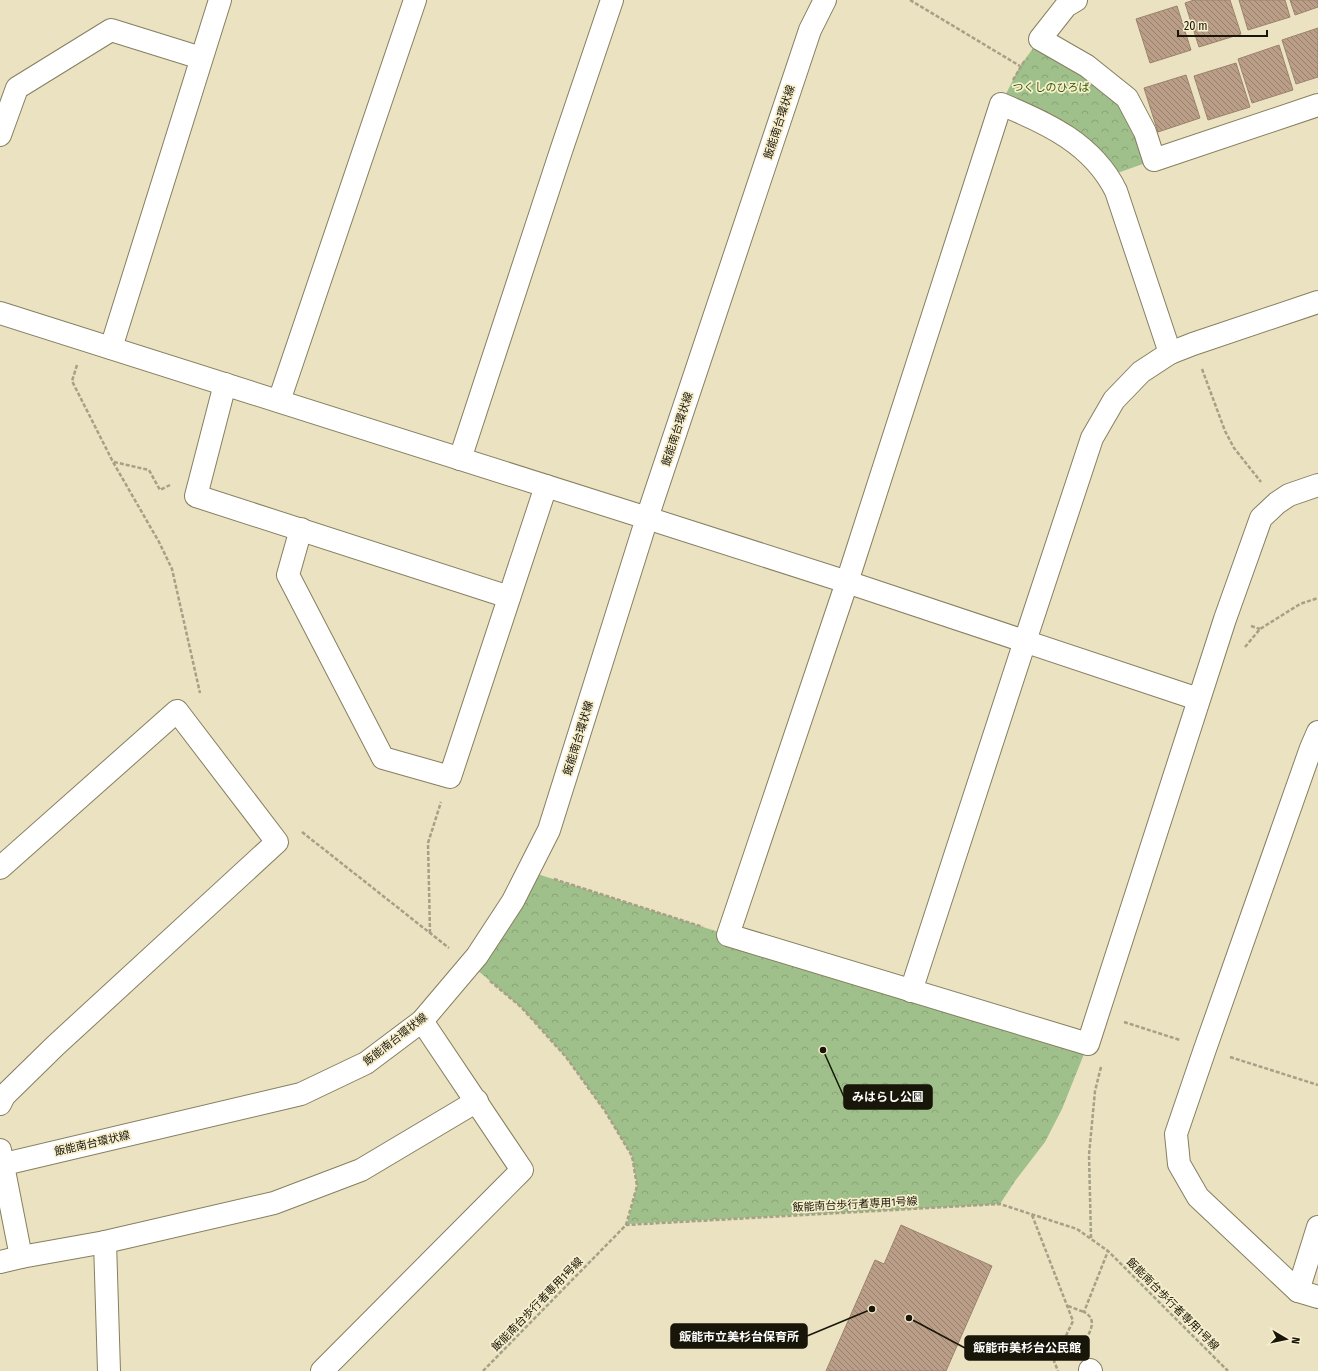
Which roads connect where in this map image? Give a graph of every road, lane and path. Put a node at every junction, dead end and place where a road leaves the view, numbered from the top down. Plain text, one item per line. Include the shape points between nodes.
1 (220, 0) edge
2 (415, 0) edge
3 (612, 0) edge
4 (825, 0) edge
5 (910, 0) edge
6 (1076, 0) edge
7 (1040, 39) junction
8 (201, 58) junction
9 (1020, 66) junction
10 (1001, 104) junction
11 (1318, 105) edge
12 (0, 135) edge
13 (1318, 302) edge
14 (0, 313) edge
15 (84, 339) junction
16 (1193, 344) junction
17 (112, 348) junction
18 (1170, 353) junction
19 (225, 384) junction
20 (279, 401) junction
21 (460, 459) junction
22 (113, 462) junction
23 (200, 484) junction
24 (1318, 485) edge
25 (546, 486) junction
26 (1277, 503) junction
27 (647, 518) junction
28 (301, 529) junction
29 (847, 582) junction
30 (509, 597) junction
31 (1025, 641) junction
32 (200, 693) dead end
33 (1198, 699) junction
34 (1316, 746) edge
35 (450, 777) junction
36 (296, 827) dead end
37 (0, 868) edge
38 (528, 871) junction
39 (430, 934) junction
40 (728, 935) junction
41 (470, 964) junction
42 (911, 991) junction
43 (422, 1021) junction
44 (1103, 1061) dead end
45 (477, 1101) junction
46 (0, 1104) edge
47 (1, 1160) edge
48 (1032, 1215) junction
49 (626, 1225) junction
50 (1318, 1227) edge
51 (1091, 1239) junction
52 (105, 1242) junction
53 (1108, 1250) junction
54 (21, 1257) junction
55 (0, 1262) edge
56 (1308, 1294) edge
57 (1068, 1306) junction
58 (1084, 1312) junction
59 (109, 1371) edge
60 (322, 1371) edge
61 (483, 1371) edge
62 (1058, 1371) edge
63 (1090, 1371) edge
64 (1228, 1371) edge

1 - 8 street
2 - 20 street
3 - 21 street
4 - 27 street, 飯能南台環状線 via 810,30
5 - 9 path
6 - 7 street via 1066,6
7 - 9 path
7 - 11 street via 1087,66 1127,98 1145,132 1154,160
8 - 12 street via 111,30 17,88
8 - 17 street
9 - 10 path
10 - 18 street via 1059,131 1084,150 1109,176
10 - 29 street
13 - 16 street
14 - 15 street
15 - 17 street
15 - 22 path via 72,381
16 - 18 street
16 - 26 path via 1225,431 1234,448
17 - 19 street
18 - 31 street via 1141,372 1114,400 1092,438
19 - 20 street
19 - 23 street
20 - 21 street
21 - 25 street
22 - 23 path via 149,470 160,490 181,480
22 - 32 path via 172,569
23 - 28 street via 196,496
24 - 26 street via 1289,495
25 - 27 street
25 - 30 street
26 - 33 street via 1262,518 1224,619
27 - 29 street
27 - 38 street, 飯能南台環状線 via 549,830
28 - 30 street
28 - 35 street via 288,575 383,758
29 - 31 street
29 - 40 street
30 - 35 street
31 - 33 street
31 - 42 street
33 - 42 street via 1088,1044
34 - 56 street via 1204,1048 1176,1134 1179,1164 1198,1197
35 - 39 path via 428,843
36 - 39 path
37 - 46 street via 177,710 277,842 55,1046 4,1096
38 - 40 path
38 - 41 street, 飯能南台環状線 via 513,901
39 - 41 path
40 - 42 street
41 - 43 street, 飯能南台環状線
41 - 49 path via 521,1007 566,1057 605,1111 632,1156 636,1186
43 - 45 street
43 - 47 street, 飯能南台環状線 via 366,1063 301,1094
44 - 51 path via 1095,1091 1089,1155
45 - 52 street via 361,1170 274,1203
45 - 60 street via 522,1170
47 - 54 street
48 - 49 path, 飯能南台歩行者専用1号線 via 1000,1204
48 - 51 path, 飯能南台歩行者専用1号線 via 1077,1229
48 - 57 path
49 - 61 path, 飯能南台歩行者専用1号線
50 - 56 street
51 - 53 path, 飯能南台歩行者専用1号線
52 - 54 street
52 - 59 street
53 - 58 path
53 - 64 path, 飯能南台歩行者専用1号線
54 - 55 street
57 - 58 path
57 - 62 path via 1073,1321 1054,1361
58 - 63 path via 1090,1315 1092,1326 1078,1362

